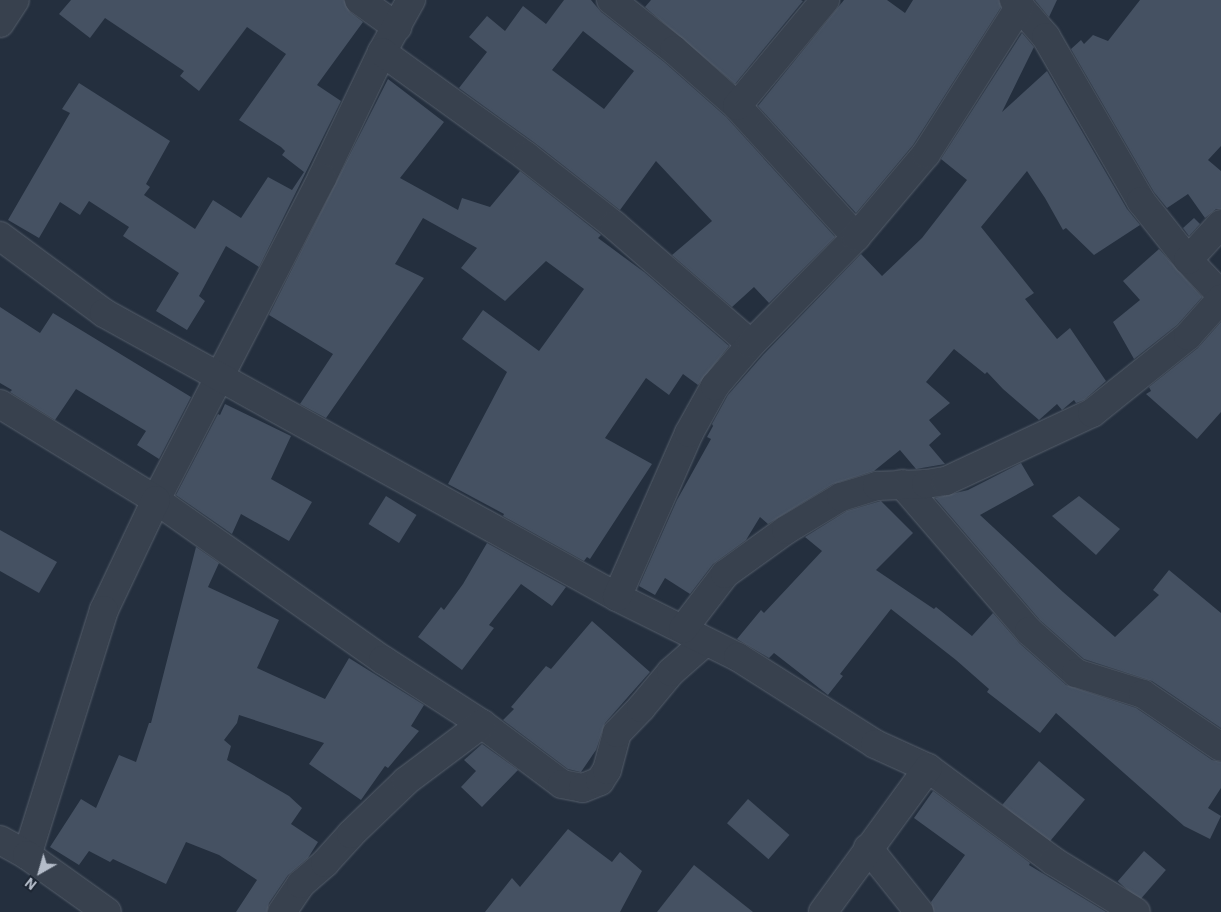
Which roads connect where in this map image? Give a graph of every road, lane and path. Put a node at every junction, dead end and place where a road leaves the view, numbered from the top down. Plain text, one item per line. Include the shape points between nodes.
1 (15, 0) edge
2 (359, 0) edge
3 (411, 0) edge
4 (611, 0) edge
5 (825, 0) edge
6 (1017, 3) edge
7 (0, 23) edge
8 (397, 27) junction
9 (382, 52) junction
10 (737, 106) junction
11 (1221, 224) edge
12 (0, 236) edge
13 (856, 237) junction
14 (1188, 260) junction
15 (1221, 297) edge
16 (751, 344) junction
17 (218, 377) junction
18 (0, 404) edge
19 (902, 484) junction
20 (156, 500) junction
21 (617, 597) junction
22 (694, 635) junction
23 (482, 724) junction
24 (1221, 747) edge
25 (928, 768) junction
26 (0, 840) edge
27 (868, 848) junction
28 (27, 855) junction
29 (107, 912) edge
30 (282, 912) edge
31 (822, 912) edge
32 (919, 912) edge
33 (1136, 912) edge

1 - 7 street
2 - 8 street
3 - 8 street
4 - 10 street
5 - 10 street
6 - 13 street via 926,154
6 - 14 street via 1046,37 1141,201
8 - 9 street
9 - 16 street via 526,156 614,225
9 - 17 street via 322,178
10 - 13 street
11 - 14 street
12 - 17 street via 104,313
13 - 16 street
14 - 15 street
15 - 19 street via 1188,336 1092,413 946,480
16 - 21 street via 715,386 689,433
17 - 20 street
17 - 21 street
18 - 20 street
19 - 22 street via 877,486 841,497 786,530 725,574
19 - 24 street via 1028,631 1076,673 1143,694
20 - 23 street via 383,660
20 - 28 street via 104,610
21 - 22 street
22 - 23 street via 671,672 617,733 607,770 600,781 583,788 562,784
22 - 25 street via 738,657 875,744
23 - 30 street via 406,781 301,884
25 - 27 street
25 - 33 street via 1053,861
26 - 28 street
27 - 31 street
27 - 32 street
28 - 29 street

